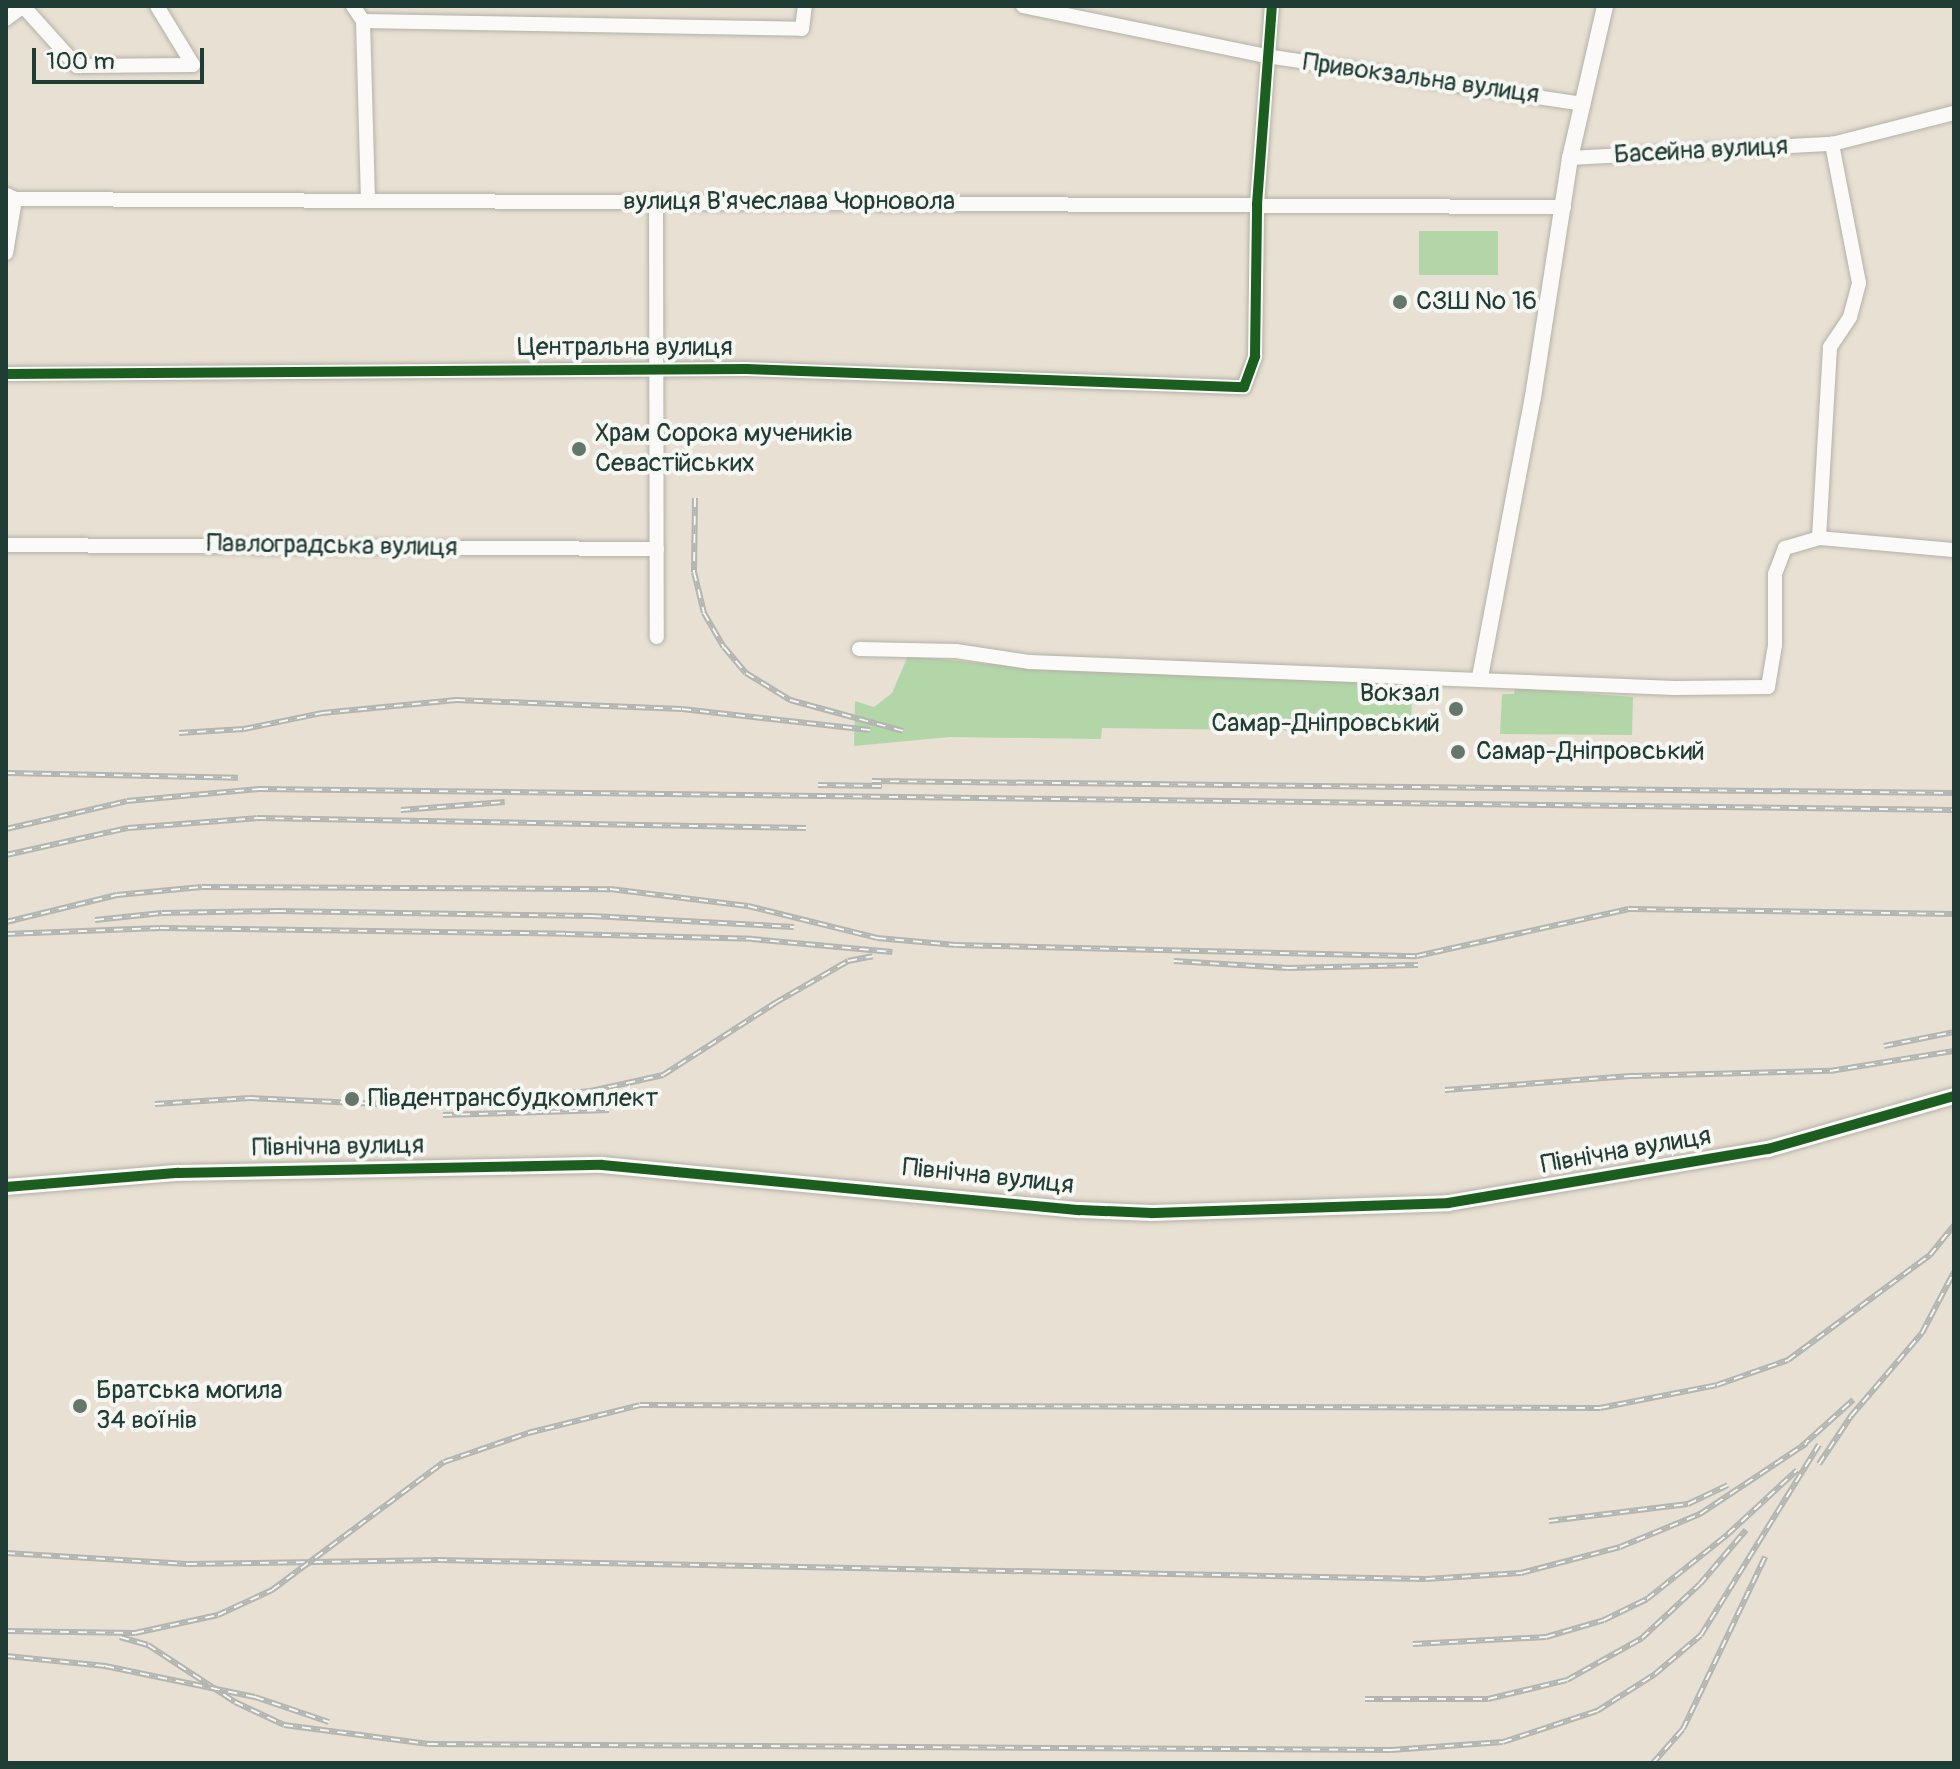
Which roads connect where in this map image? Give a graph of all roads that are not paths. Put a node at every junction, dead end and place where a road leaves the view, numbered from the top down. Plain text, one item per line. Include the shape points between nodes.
1 (23, 6) edge
2 (157, 6) edge
3 (353, 6) edge
4 (805, 6) edge
5 (1023, 6) edge
6 (1272, 6) edge
7 (1605, 6) edge
8 (6, 19) edge
9 (363, 21) junction
10 (1266, 56) junction
11 (1583, 104) junction
12 (1954, 113) edge
13 (1832, 144) junction
14 (1570, 158) junction
15 (10, 197) edge
16 (368, 201) junction
17 (656, 201) junction
18 (1257, 204) junction
19 (1564, 207) junction
20 (6, 253) edge
21 (655, 370) junction
22 (6, 374) edge
23 (1819, 538) junction
24 (6, 545) edge
25 (657, 549) junction
26 (1954, 550) edge
27 (657, 637) dead end
28 (859, 649) dead end
29 (1480, 677) junction
30 (1954, 1096) edge
31 (6, 1187) edge

1 - 2 street via 77,66 193,65
1 - 8 street
3 - 9 street
4 - 9 street via 802,29
5 - 10 street, Привокзальна вулиця
6 - 10 street
7 - 11 street
9 - 16 street
10 - 11 street, Привокзальна вулиця
10 - 18 street
11 - 14 street
12 - 13 street, Басейна вулиця
13 - 14 street, Басейна вулиця
13 - 23 street via 1859,283 1850,317 1830,347
14 - 19 street
15 - 16 street, вулиця В'ячеслава Чорновола
15 - 20 street
16 - 17 street, вулиця В'ячеслава Чорновола
17 - 18 street, вулиця В'ячеслава Чорновола
17 - 21 street
18 - 19 street, вулиця В'ячеслава Чорновола
18 - 21 street, Центральна вулиця via 1255,356 1244,387
19 - 29 street
21 - 22 street, Центральна вулиця
21 - 25 street
23 - 26 street
23 - 29 street via 1785,548 1775,574 1775,645 1768,687 1674,688
24 - 25 street, Павлоградська вулиця
25 - 27 street
28 - 29 street via 956,651 1030,662
30 - 31 street, Північна вулиця via 1768,1149 1448,1203 1152,1213 1080,1210 938,1193 587,1165 165,1173

